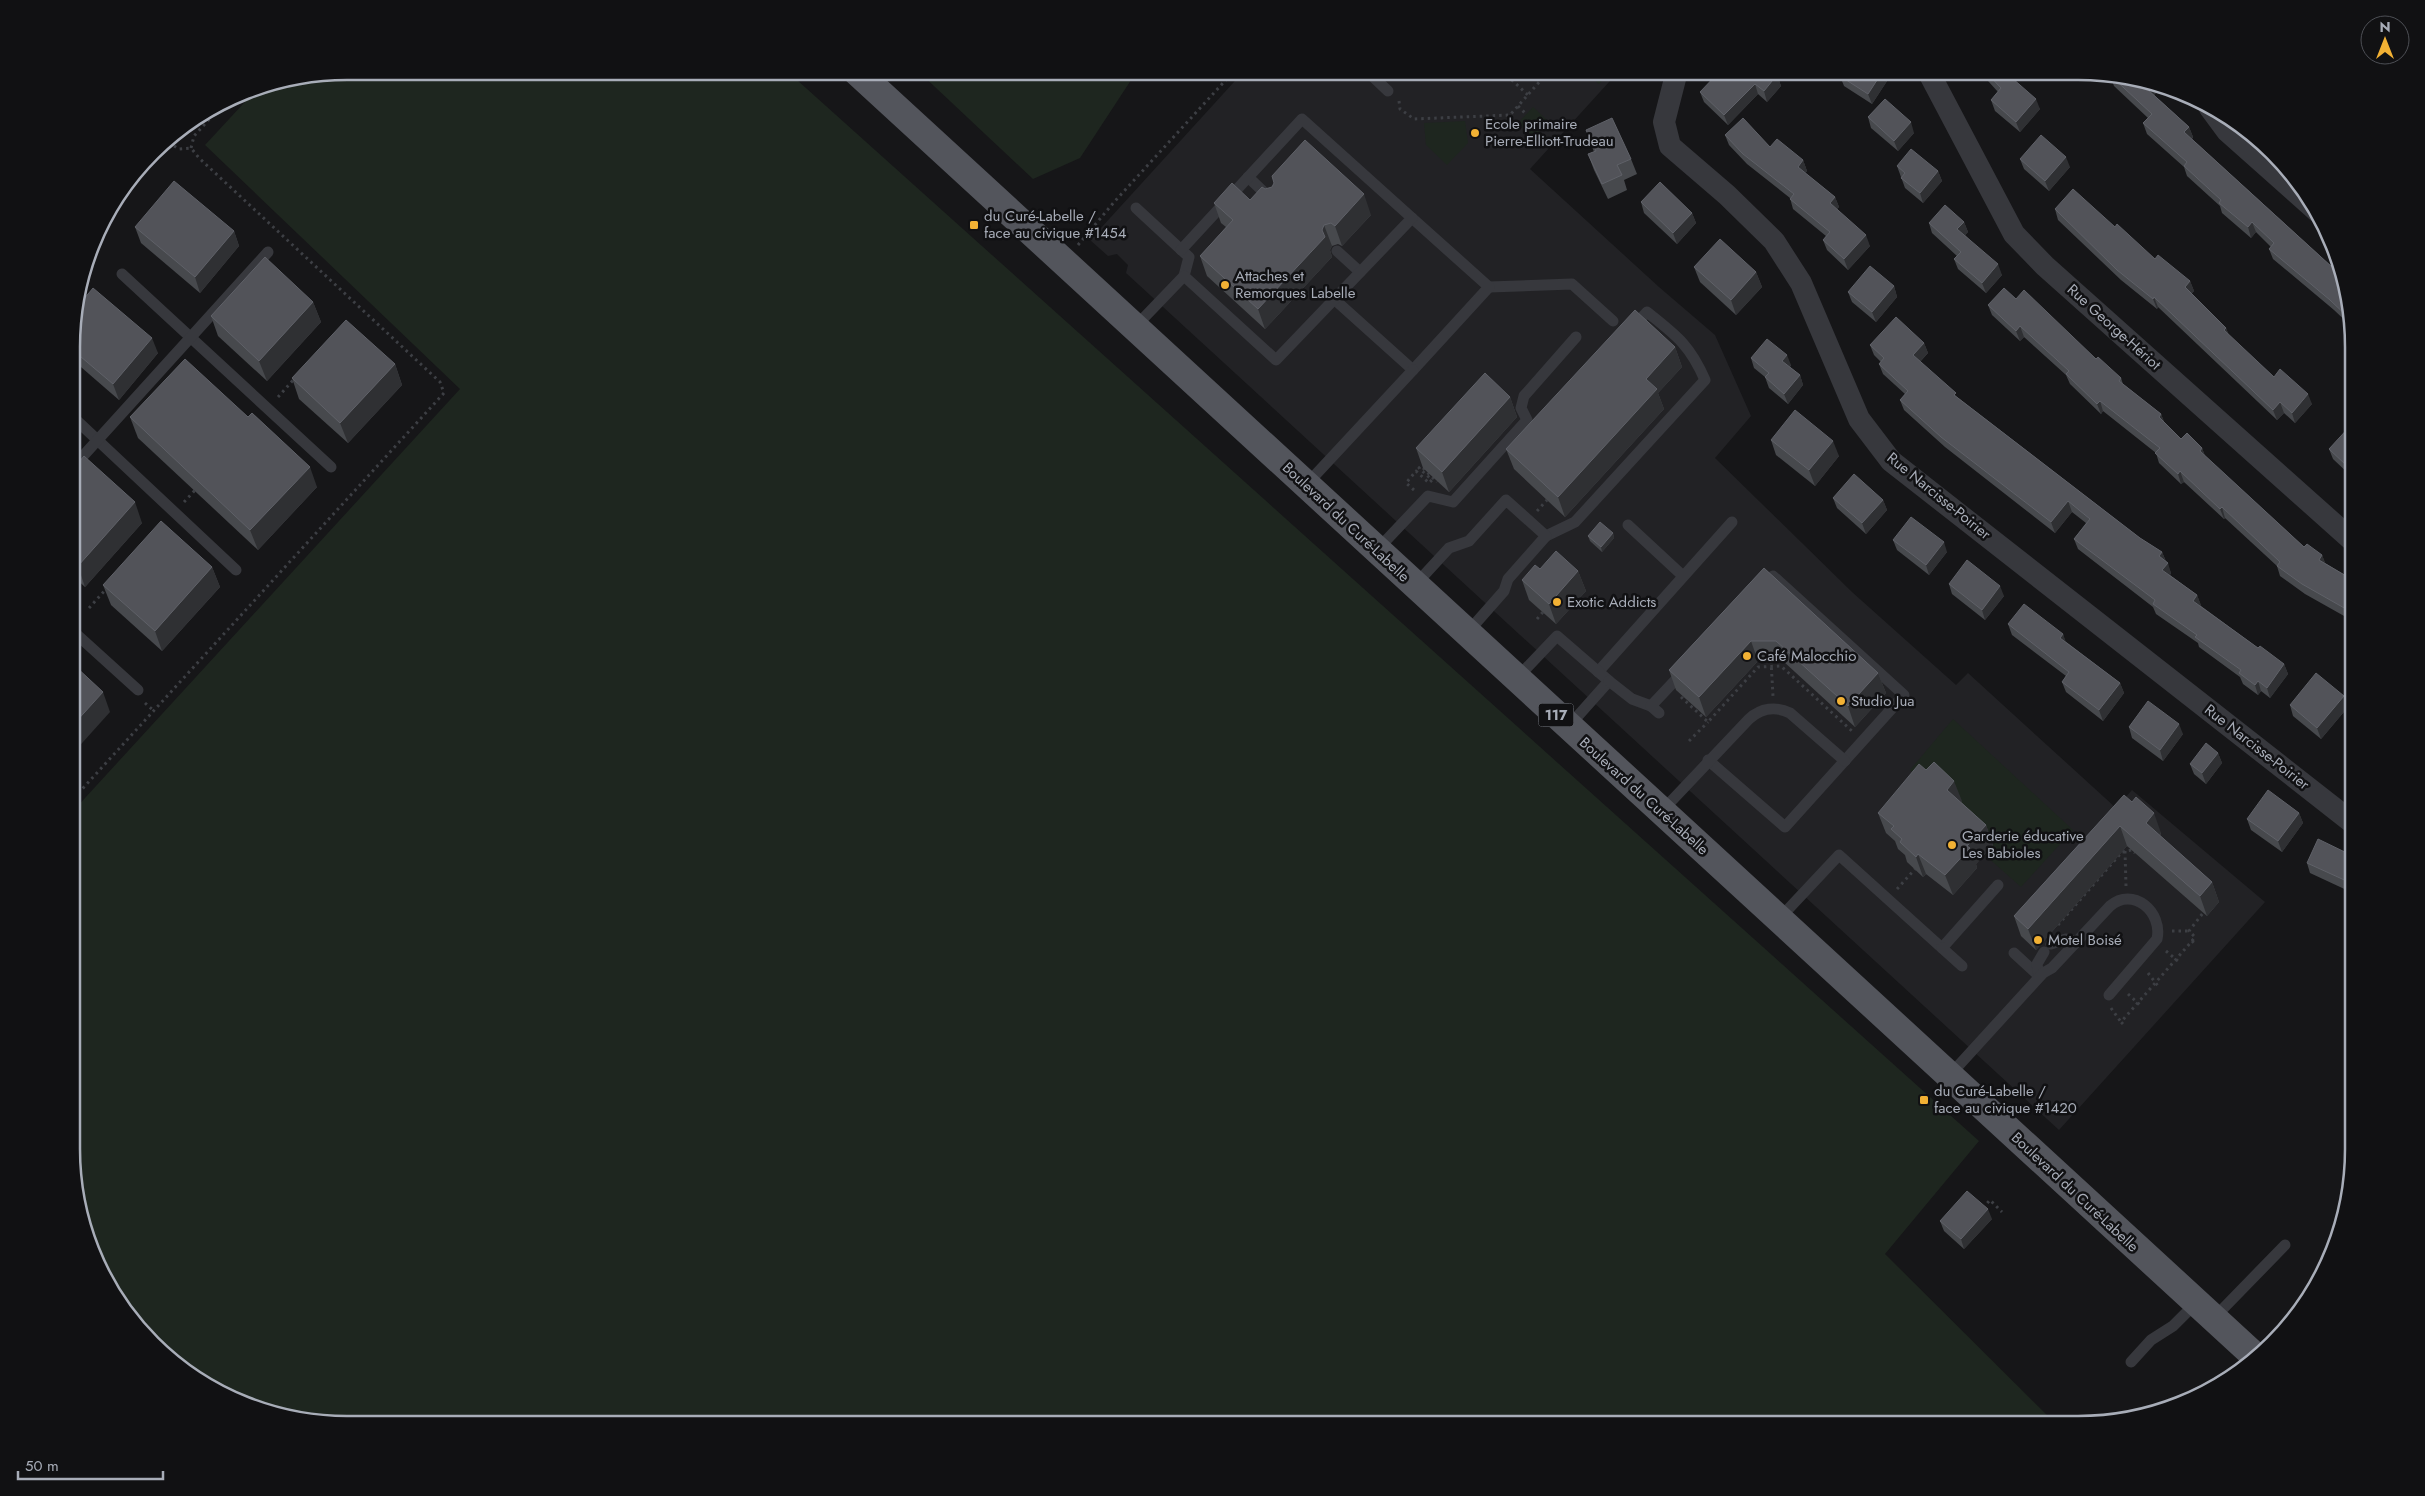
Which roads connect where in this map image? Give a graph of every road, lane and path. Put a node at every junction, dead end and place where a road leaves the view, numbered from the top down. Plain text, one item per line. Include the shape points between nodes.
1 (866, 80) edge
2 (1226, 80) edge
3 (1377, 80) edge
4 (1512, 80) edge
5 (1541, 80) edge
6 (1675, 80) edge
7 (1933, 80) edge
8 (1391, 93) joint
9 (1528, 95) junction
10 (1518, 106) junction
11 (1526, 114) dead end
12 (210, 118) edge
13 (2220, 121) edge
14 (174, 146) dead end
15 (191, 148) junction
16 (1248, 177) junction
17 (2294, 191) edge
18 (1274, 202) edge
19 (1136, 208) dead end
20 (1412, 218) junction
21 (1084, 238) dead end
22 (1182, 250) junction
23 (1337, 251) dead end
24 (268, 252) dead end
25 (1360, 272) junction
26 (122, 274) dead end
27 (1184, 276) junction
28 (1489, 287) junction
29 (1334, 300) junction
30 (1614, 322) dead end
31 (1135, 327) junction
32 (1627, 334) edge
33 (190, 337) junction
34 (1576, 337) dead end
35 (1413, 370) junction
36 (299, 374) edge
37 (267, 409) junction
38 (80, 424) edge
39 (97, 440) junction
40 (80, 459) edge
41 (331, 467) dead end
42 (1437, 481) edge
43 (1406, 482) dead end
44 (201, 483) edge
45 (1306, 485) junction
46 (174, 513) junction
47 (1732, 522) dead end
48 (1628, 525) dead end
49 (2345, 534) edge
50 (1546, 536) junction
51 (1377, 550) junction
52 (236, 570) dead end
53 (1683, 576) junction
54 (111, 583) edge
55 (1415, 585) junction
56 (1752, 598) edge
57 (86, 611) dead end
58 (1543, 612) edge
59 (1537, 619) dead end
60 (1467, 633) junction
61 (80, 637) edge
62 (1771, 661) edge
63 (1692, 663) edge
64 (1598, 672) junction
65 (1516, 679) junction
66 (1608, 681) junction
67 (138, 690) dead end
68 (1774, 709) junction
69 (1708, 722) dead end
70 (1568, 727) junction
71 (1689, 741) dead end
72 (1708, 760) junction
73 (1845, 761) junction
74 (80, 791) edge
75 (1661, 812) junction
76 (2345, 817) edge
77 (2125, 851) edge
78 (1915, 869) edge
79 (1906, 879) dead end
80 (1998, 885) dead end
81 (2126, 898) junction
82 (2203, 913) edge
83 (1779, 919) junction
84 (2076, 942) junction
85 (1942, 948) junction
86 (2014, 953) dead end
87 (1962, 966) dead end
88 (2039, 976) junction
89 (2153, 978) dead end
90 (2156, 985) junction
91 (2108, 996) dead end
92 (2117, 1018) dead end
93 (1949, 1076) junction
94 (1981, 1210) edge
95 (2002, 1212) dead end
96 (2285, 1244) dead end
97 (2205, 1311) junction
98 (2251, 1352) edge
99 (2131, 1362) dead end

1 - 31 main road, Boulevard du Curé-Labelle / 117
2 - 21 path
3 - 8 lane
4 - 9 path
5 - 9 path
6 - 76 street, Rue Narcisse-Poirier via 1664,122 1670,146 1774,241 1801,283 1859,420 1891,461
7 - 49 street, Rue George-Hériot via 2014,234 2045,266
8 - 10 path via 1399,100 1400,109 1414,119 1510,115
9 - 10 path
10 - 11 path
12 - 15 path via 194,136
13 - 17 street
14 - 15 path
15 - 74 path via 440,382 444,393
16 - 18 lane
16 - 20 lane via 1302,119
16 - 22 lane
19 - 22 lane
20 - 25 lane
20 - 28 lane
22 - 27 lane via 1189,257
23 - 25 lane
24 - 33 lane
25 - 29 lane
26 - 33 lane
27 - 29 lane via 1276,360
27 - 31 lane
28 - 30 lane via 1572,284
28 - 35 lane
29 - 35 lane
31 - 45 main road, Boulevard du Curé-Labelle / 117
32 - 50 lane via 1647,312 1684,342 1696,358 1705,380 1575,522
33 - 37 lane
33 - 39 lane
34 - 51 lane via 1524,396 1522,408 1527,420 1453,502 1428,496
35 - 45 lane
36 - 37 path
37 - 41 lane
38 - 39 lane
39 - 40 lane
39 - 46 lane
42 - 43 path via 1421,466 1419,468 1432,480 1429,482 1416,471
44 - 46 path
45 - 51 main road, Boulevard du Curé-Labelle / 117
46 - 52 lane
47 - 53 lane
48 - 53 lane
50 - 55 lane via 1506,500 1469,541 1449,548
50 - 60 lane
51 - 55 main road, Boulevard du Curé-Labelle / 117
53 - 64 lane
54 - 57 path
55 - 60 main road, Boulevard du Curé-Labelle / 117
56 - 73 lane via 1773,576 1904,695
58 - 59 path
60 - 65 main road, Boulevard du Curé-Labelle / 117
61 - 67 lane
62 - 68 path
63 - 66 lane via 1655,710 1632,699
64 - 65 lane via 1557,636
64 - 66 lane
65 - 70 main road, Boulevard du Curé-Labelle / 117
66 - 70 lane
68 - 72 lane via 1753,715
68 - 73 lane via 1796,717
69 - 71 path
70 - 75 main road, Boulevard du Curé-Labelle / 117
72 - 73 lane via 1785,827
72 - 75 lane
75 - 83 main road, Boulevard du Curé-Labelle / 117
77 - 81 path
78 - 79 path
80 - 85 lane
81 - 84 lane via 2110,906
81 - 91 lane via 2140,902 2150,910 2156,918 2158,933 2155,943
82 - 90 path via 2188,931 2195,937 2194,942
83 - 85 lane via 1839,855
83 - 93 main road, Boulevard du Curé-Labelle / 117
84 - 88 lane via 2052,968
84 - 88 lane via 2066,939 2048,948 2037,964
85 - 87 lane
86 - 88 lane
88 - 93 lane
89 - 90 path
90 - 92 path via 2122,1023
93 - 97 main road, Boulevard du Curé-Labelle / 117
94 - 95 path via 1990,1200
96 - 97 lane
97 - 98 main road, Boulevard du Curé-Labelle / 117
97 - 99 lane via 2151,1340

